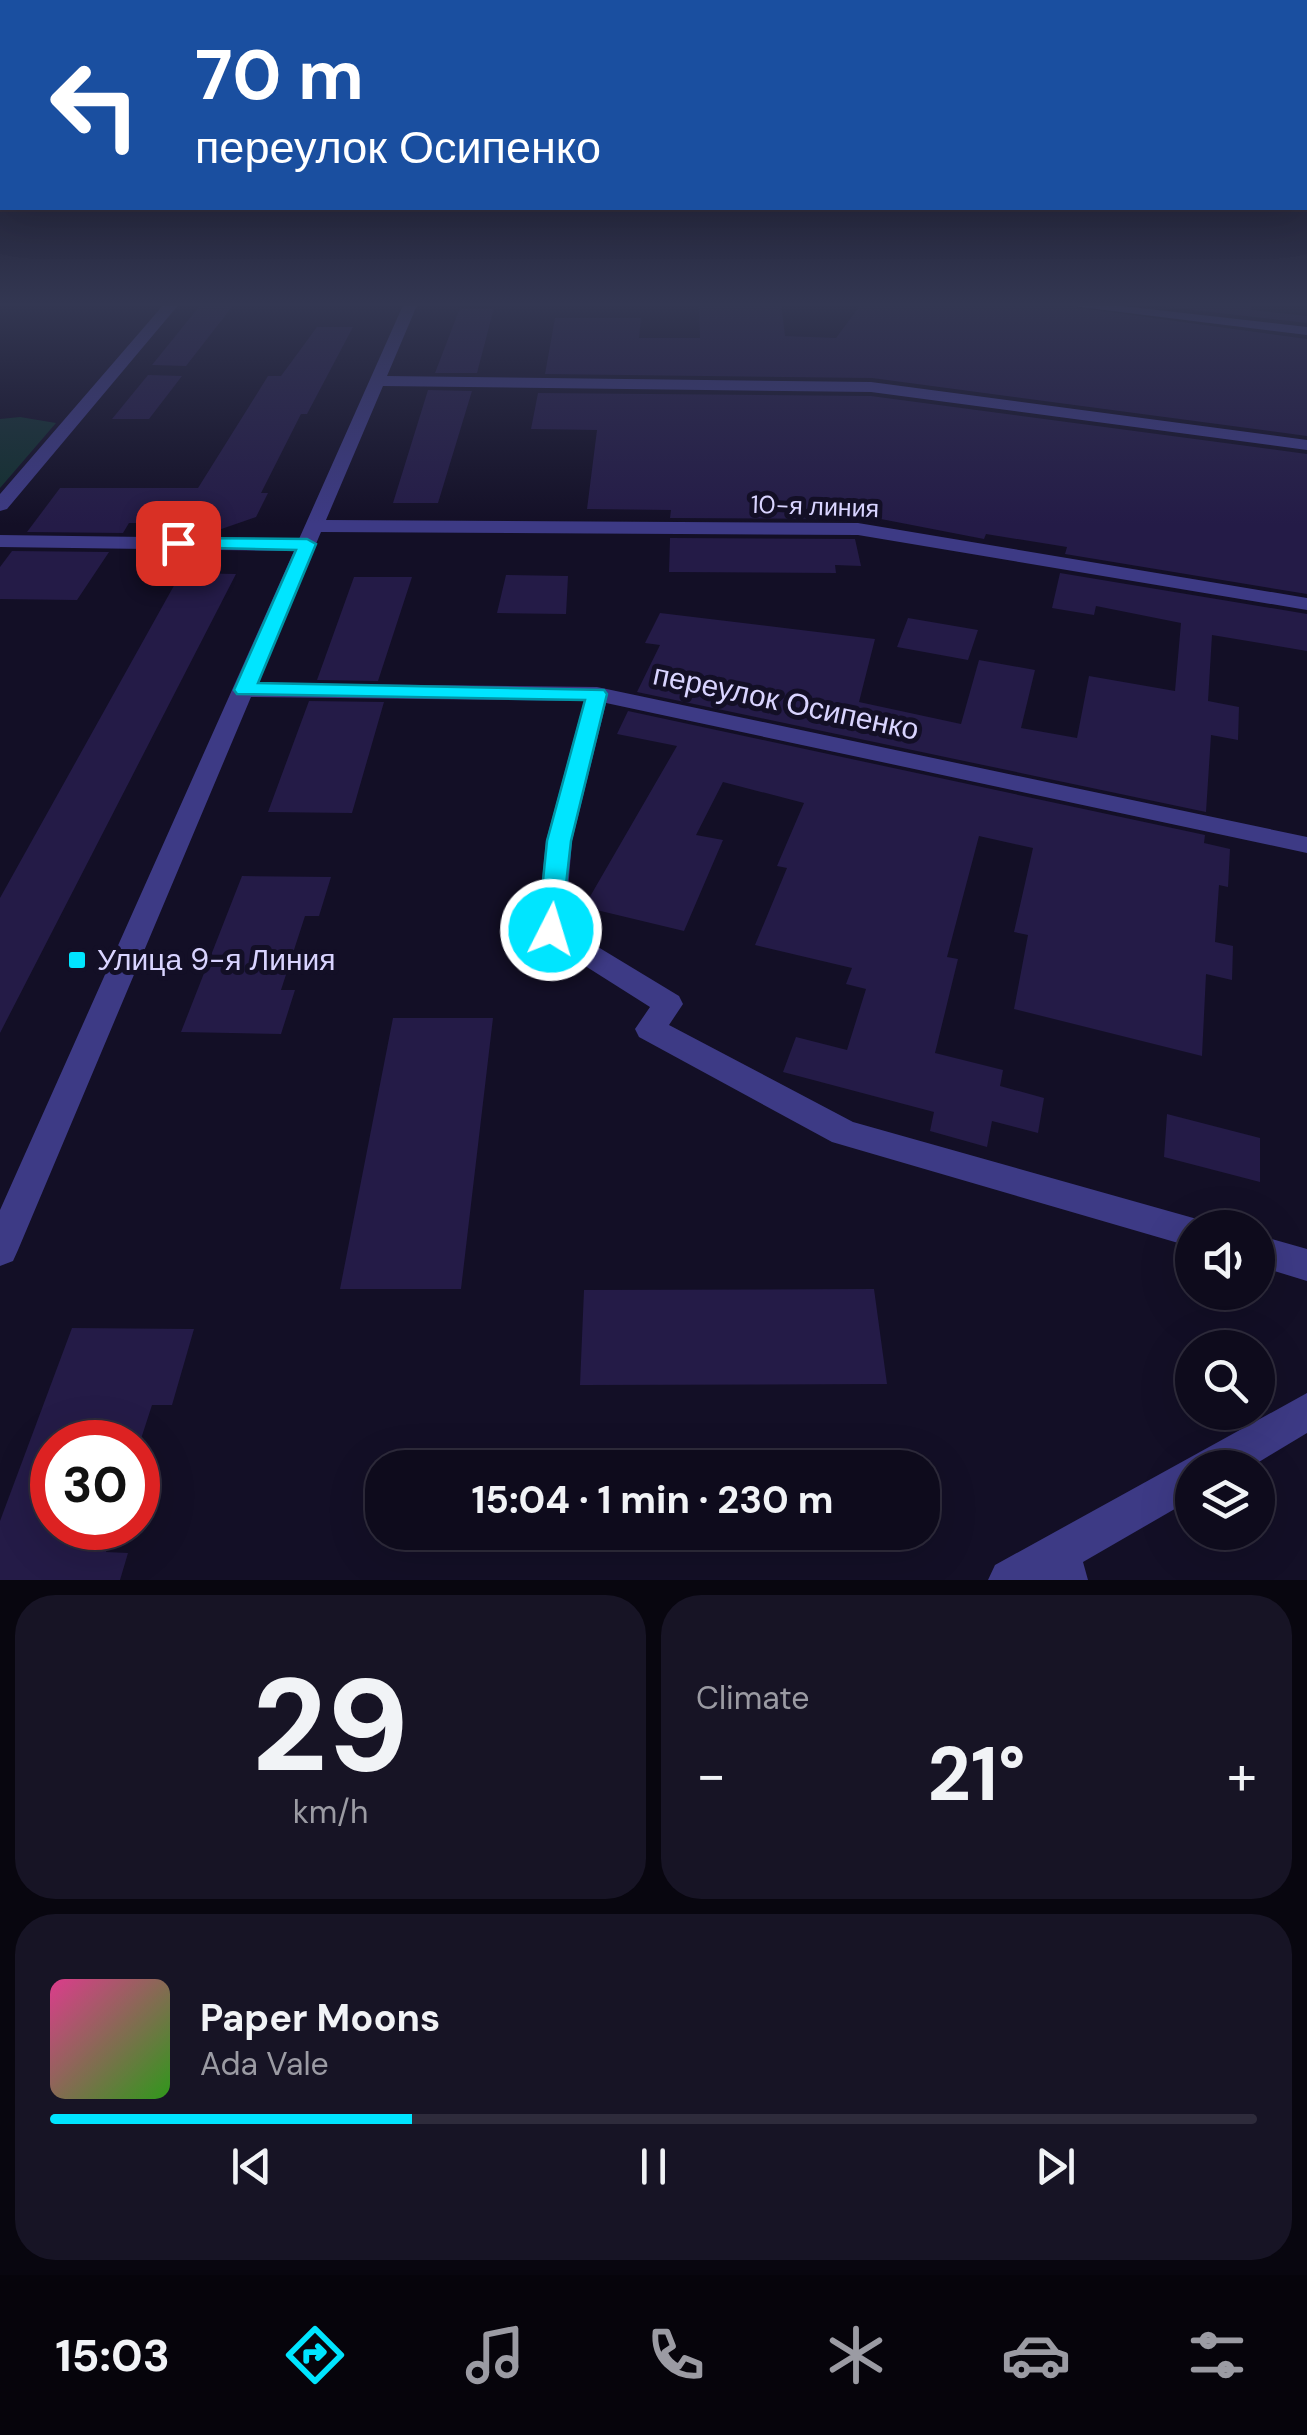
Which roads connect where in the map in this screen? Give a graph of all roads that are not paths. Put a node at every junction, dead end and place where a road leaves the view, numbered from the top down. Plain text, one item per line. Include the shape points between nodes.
1 (110, 377) edge
2 (380, 377) edge
3 (378, 381) junction
4 (1307, 445) edge
5 (0, 505) edge
6 (311, 535) junction
7 (0, 541) edge
8 (1307, 604) edge
9 (245, 690) junction
10 (597, 694) junction
11 (1307, 845) edge
12 (1175, 1227) edge
13 (0, 1250) edge
14 (1275, 1255) edge
15 (1307, 1265) edge
16 (1307, 1412) edge
17 (1240, 1450) edge
18 (1175, 1489) edge
19 (1063, 1566) edge
20 (1010, 1580) edge

1 - 5 street
2 - 3 street
3 - 4 street via 871,387
3 - 6 street
6 - 7 street, 10-я линия
6 - 8 street, 10-я линия via 858,529
6 - 9 street
9 - 10 street, переулок Осипенко
9 - 13 street
10 - 11 street, переулок Осипенко
10 - 12 street via 559,841 551,930 668,1004 650,1029 844,1133
14 - 15 street
16 - 17 street
18 - 19 street
19 - 20 street

